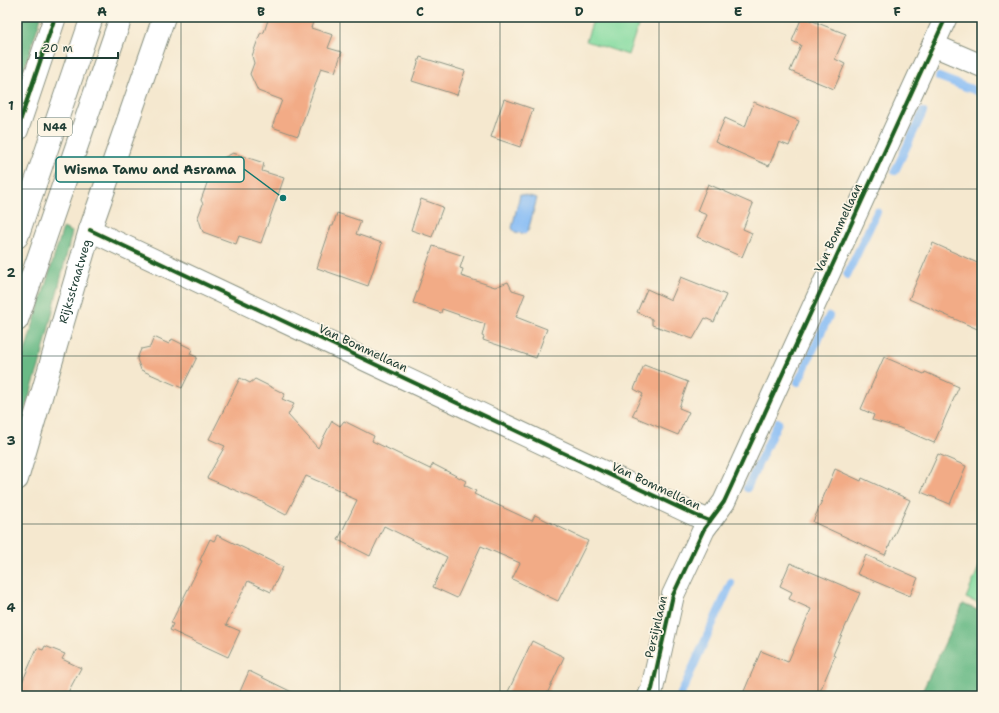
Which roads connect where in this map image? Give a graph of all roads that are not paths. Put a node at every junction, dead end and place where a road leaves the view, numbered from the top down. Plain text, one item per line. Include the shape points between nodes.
1 (55, 17) edge
2 (92, 17) edge
3 (121, 17) edge
4 (164, 17) edge
5 (946, 17) edge
6 (933, 45) junction
7 (982, 66) edge
8 (19, 118) edge
9 (90, 230) junction
10 (17, 237) edge
11 (17, 320) edge
12 (17, 479) edge
13 (710, 521) junction
14 (649, 696) edge

1 - 8 street
2 - 10 street, N44
3 - 11 street, N44
4 - 9 street, Rijksstraatweg
5 - 6 street, Van Bommellaan
6 - 7 street
6 - 13 street, Van Bommellaan via 724,502
9 - 12 street, Rijksstraatweg
9 - 13 street, Van Bommellaan
13 - 14 street, Persijnlaan via 701,534 673,595

